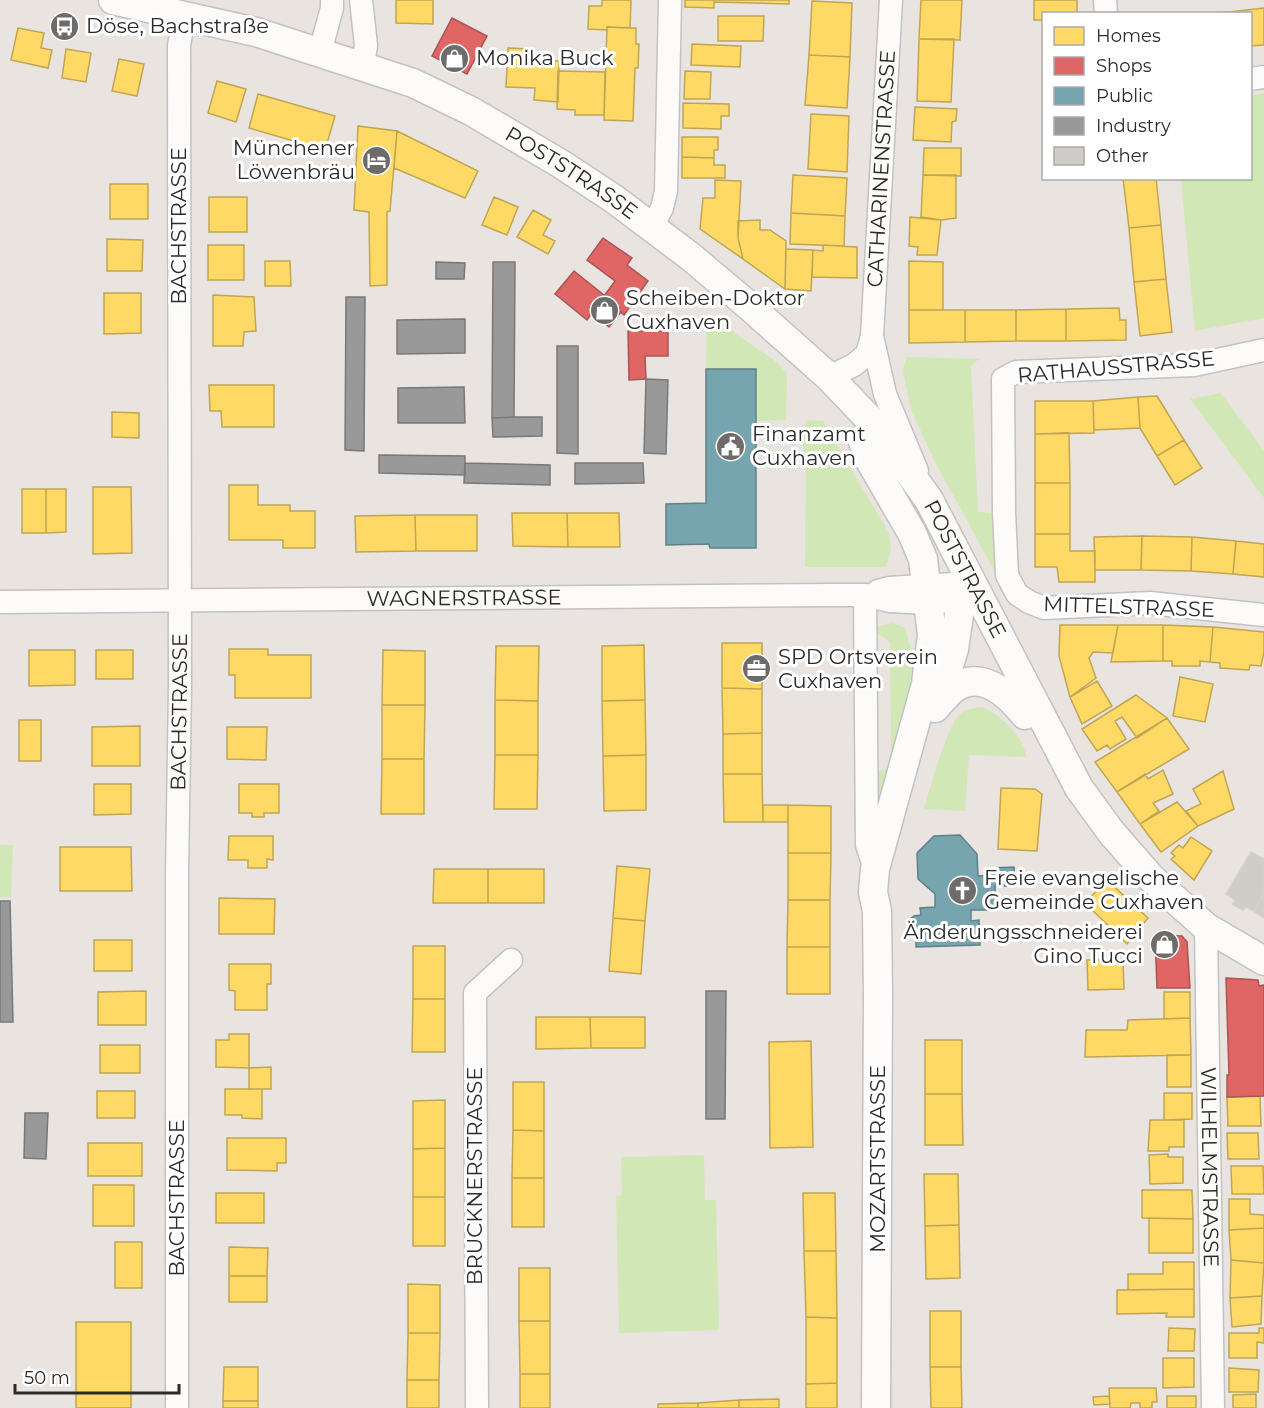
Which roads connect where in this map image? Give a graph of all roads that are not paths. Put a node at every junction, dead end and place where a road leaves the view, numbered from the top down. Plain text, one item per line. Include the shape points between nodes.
1 (113, 0) edge
2 (332, 0) edge
3 (361, 0) edge
4 (670, 0) edge
5 (891, 0) edge
6 (184, 16) junction
7 (320, 52) junction
8 (363, 66) junction
9 (652, 227) junction
10 (872, 336) junction
11 (1264, 350) edge
12 (835, 384) junction
13 (862, 439) junction
14 (929, 500) junction
15 (1007, 575) joint
16 (964, 593) junction
17 (926, 594) junction
18 (865, 595) junction
19 (178, 600) junction
20 (0, 602) edge
21 (1264, 615) edge
22 (935, 708) junction
23 (1025, 715) junction
24 (1067, 762) junction
25 (875, 869) junction
26 (877, 911) junction
27 (1206, 927) junction
28 (511, 960) dead end
29 (1264, 961) edge
30 (177, 1408) edge
31 (477, 1408) edge
32 (876, 1408) edge
33 (1213, 1408) edge

1 - 6 street, POSTSTRASSE
2 - 7 street
3 - 8 street via 366,45
4 - 9 street via 666,190
5 - 10 street, CATHARINENSTRASSE
6 - 7 street, POSTSTRASSE
6 - 19 street, BACHSTRASSE via 179,46
7 - 8 street, POSTSTRASSE
8 - 9 street, POSTSTRASSE via 413,83 471,111 561,164
9 - 12 street, POSTSTRASSE via 748,305
10 - 12 street, CATHARINENSTRASSE via 867,354
10 - 14 street, CATHARINENSTRASSE via 885,394
11 - 15 street, RATHAUSSTRASSE via 1194,364 1016,372 1003,379
12 - 13 street, POSTSTRASSE
12 - 14 street, POSTSTRASSE via 875,425
13 - 16 street, POSTSTRASSE via 911,505
13 - 17 street, MOZARTSTRASSE via 869,459 912,533 923,560
14 - 16 street, POSTSTRASSE
15 - 21 street, MITTELSTRASSE via 1017,594 1044,608 1150,603
16 - 17 street, WAGNERSTRASSE
16 - 22 street, MOZARTSTRASSE via 954,649
16 - 23 street, POSTSTRASSE
16 - 24 street, POSTSTRASSE
17 - 18 street, WAGNERSTRASSE via 890,601
17 - 25 street, MOZARTSTRASSE via 932,635 926,684
18 - 19 street, WAGNERSTRASSE
18 - 25 street, MOZARTSTRASSE via 867,845
19 - 20 street, WAGNERSTRASSE
19 - 30 street, BACHSTRASSE
22 - 23 street via 953,689 973,682 994,685
22 - 26 street, MOZARTSTRASSE via 890,849
23 - 24 street, POSTSTRASSE
24 - 27 street, POSTSTRASSE via 1079,788 1111,832 1151,878
25 - 26 street, MOZARTSTRASSE via 873,892
26 - 32 street, MOZARTSTRASSE
27 - 29 street, POSTSTRASSE
27 - 33 street, WILHELMSTRASSE
28 - 31 street, BRUCKNERSTRASSE via 475,993

